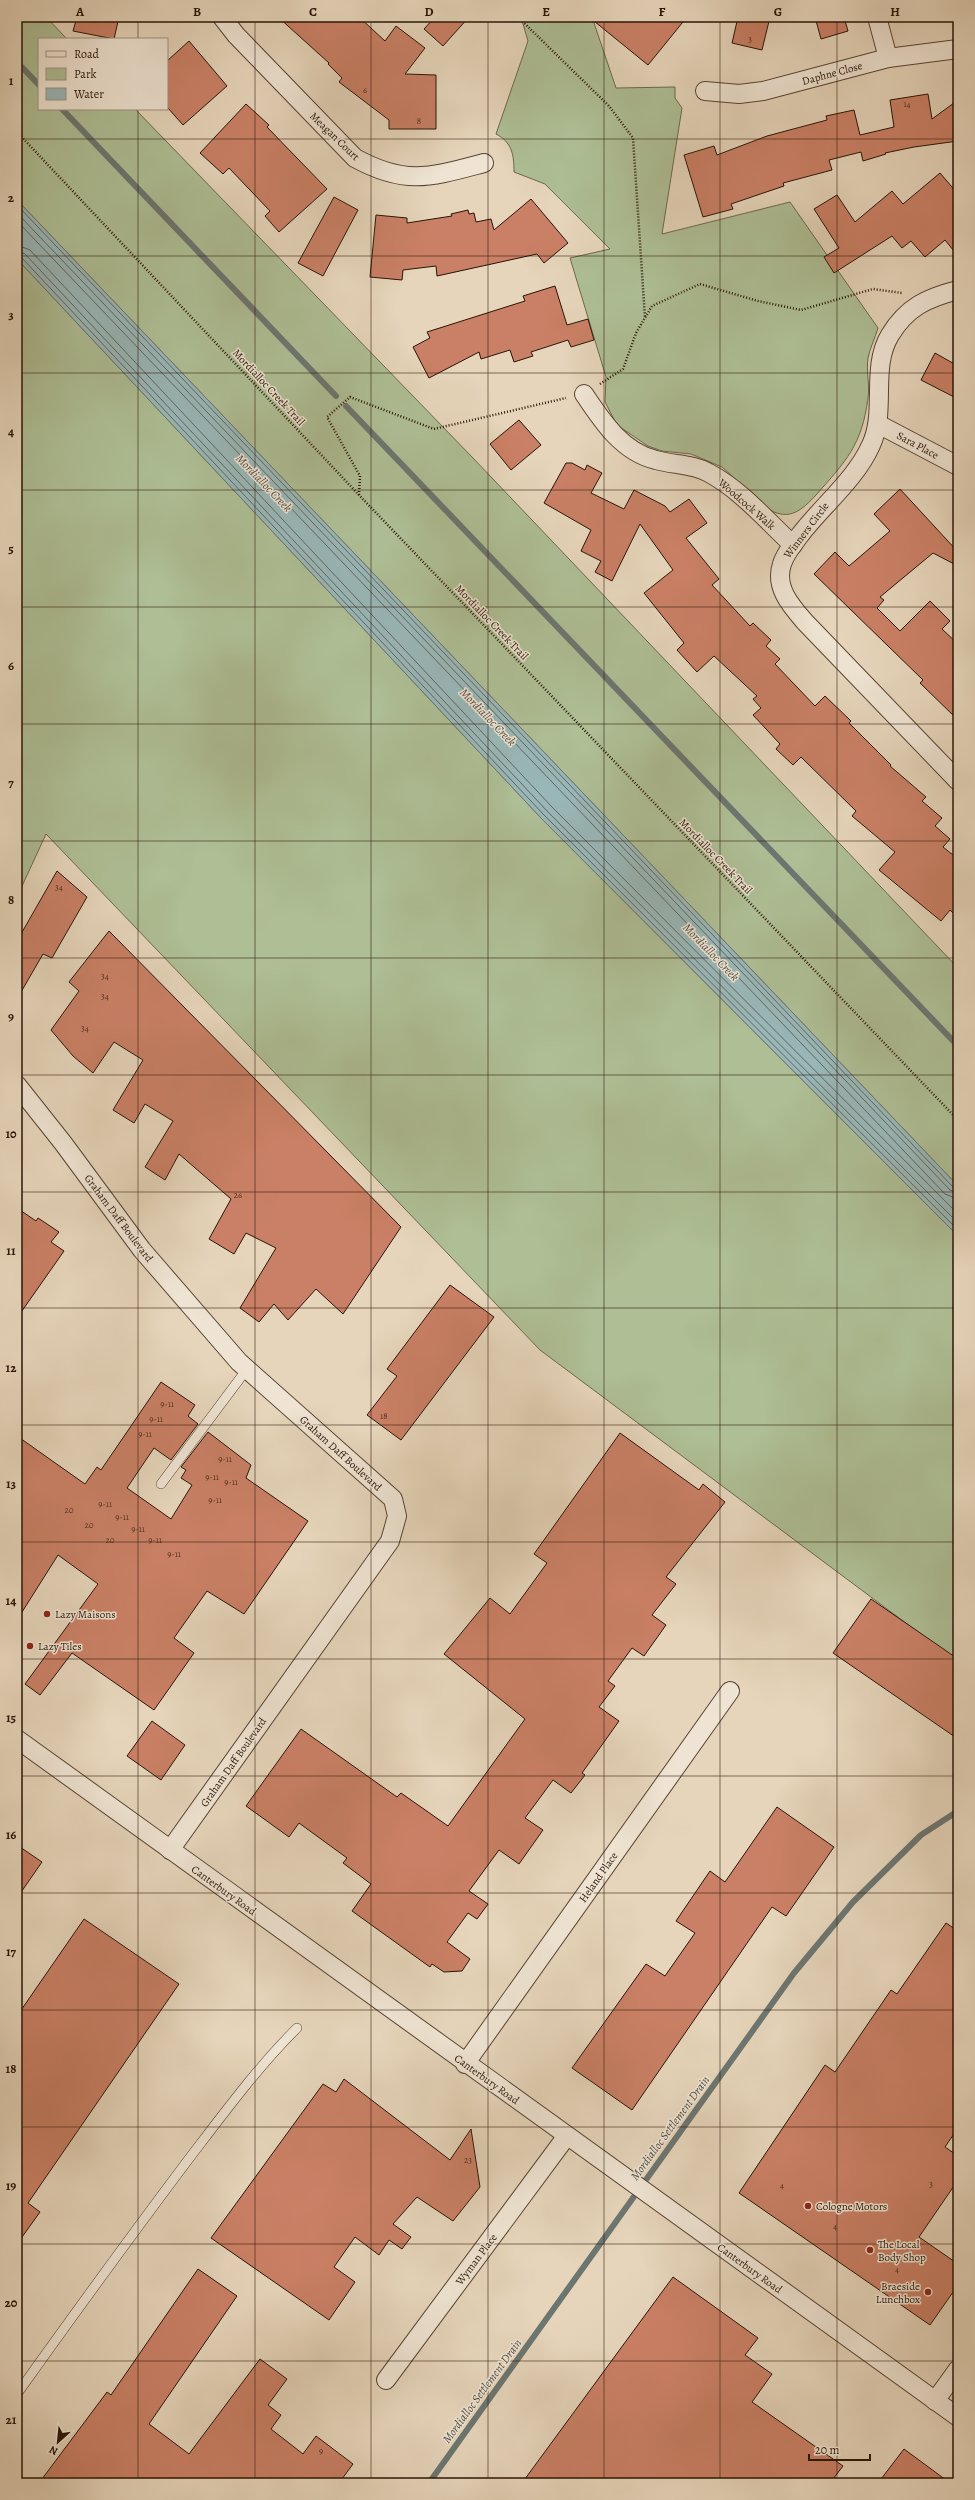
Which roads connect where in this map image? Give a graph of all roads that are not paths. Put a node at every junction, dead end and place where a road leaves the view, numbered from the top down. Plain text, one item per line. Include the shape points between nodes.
1 (222, 17) edge
2 (877, 17) edge
3 (958, 48) edge
4 (888, 58) junction
5 (705, 91) dead end
6 (484, 163) dead end
7 (958, 290) edge
8 (584, 394) road end
9 (878, 424) junction
10 (958, 466) edge
11 (793, 545) junction
12 (958, 781) edge
13 (17, 1085) edge
14 (247, 1369) junction
15 (161, 1484) dead end
16 (730, 1691) dead end
17 (17, 1739) edge
18 (170, 1850) junction
19 (297, 2028) dead end
20 (466, 2064) junction
21 (566, 2137) junction
22 (958, 2369) edge
23 (386, 2380) dead end
24 (17, 2394) edge
25 (935, 2401) junction
26 (958, 2417) edge

1 - 6 street, Meagan Court via 236,35 355,158 377,170 405,177 444,174
2 - 4 street
3 - 4 street, Daphne Close
4 - 5 street, Daphne Close via 763,91 739,94
7 - 9 street, Winners Circle via 930,297 907,314 889,336 882,357
8 - 11 street, Woodcock Walk via 603,423 629,448 654,460 709,472 731,488
9 - 10 street, Sara Place
9 - 11 street, Winners Circle via 871,445 855,472 816,514
11 - 12 street, Winners Circle via 782,564 781,585 788,602
13 - 14 street, Graham Daff Boulevard via 142,1250
14 - 15 lane
14 - 18 street, Graham Daff Boulevard via 393,1499 397,1516 390,1541
16 - 20 street, Heland Place
17 - 18 street, Canterbury Road
18 - 20 street, Canterbury Road
19 - 24 lane via 274,2050 140,2223
20 - 21 street, Canterbury Road
21 - 23 street, Wyman Place
21 - 25 street, Canterbury Road
22 - 25 street
25 - 26 street, Canterbury Road

